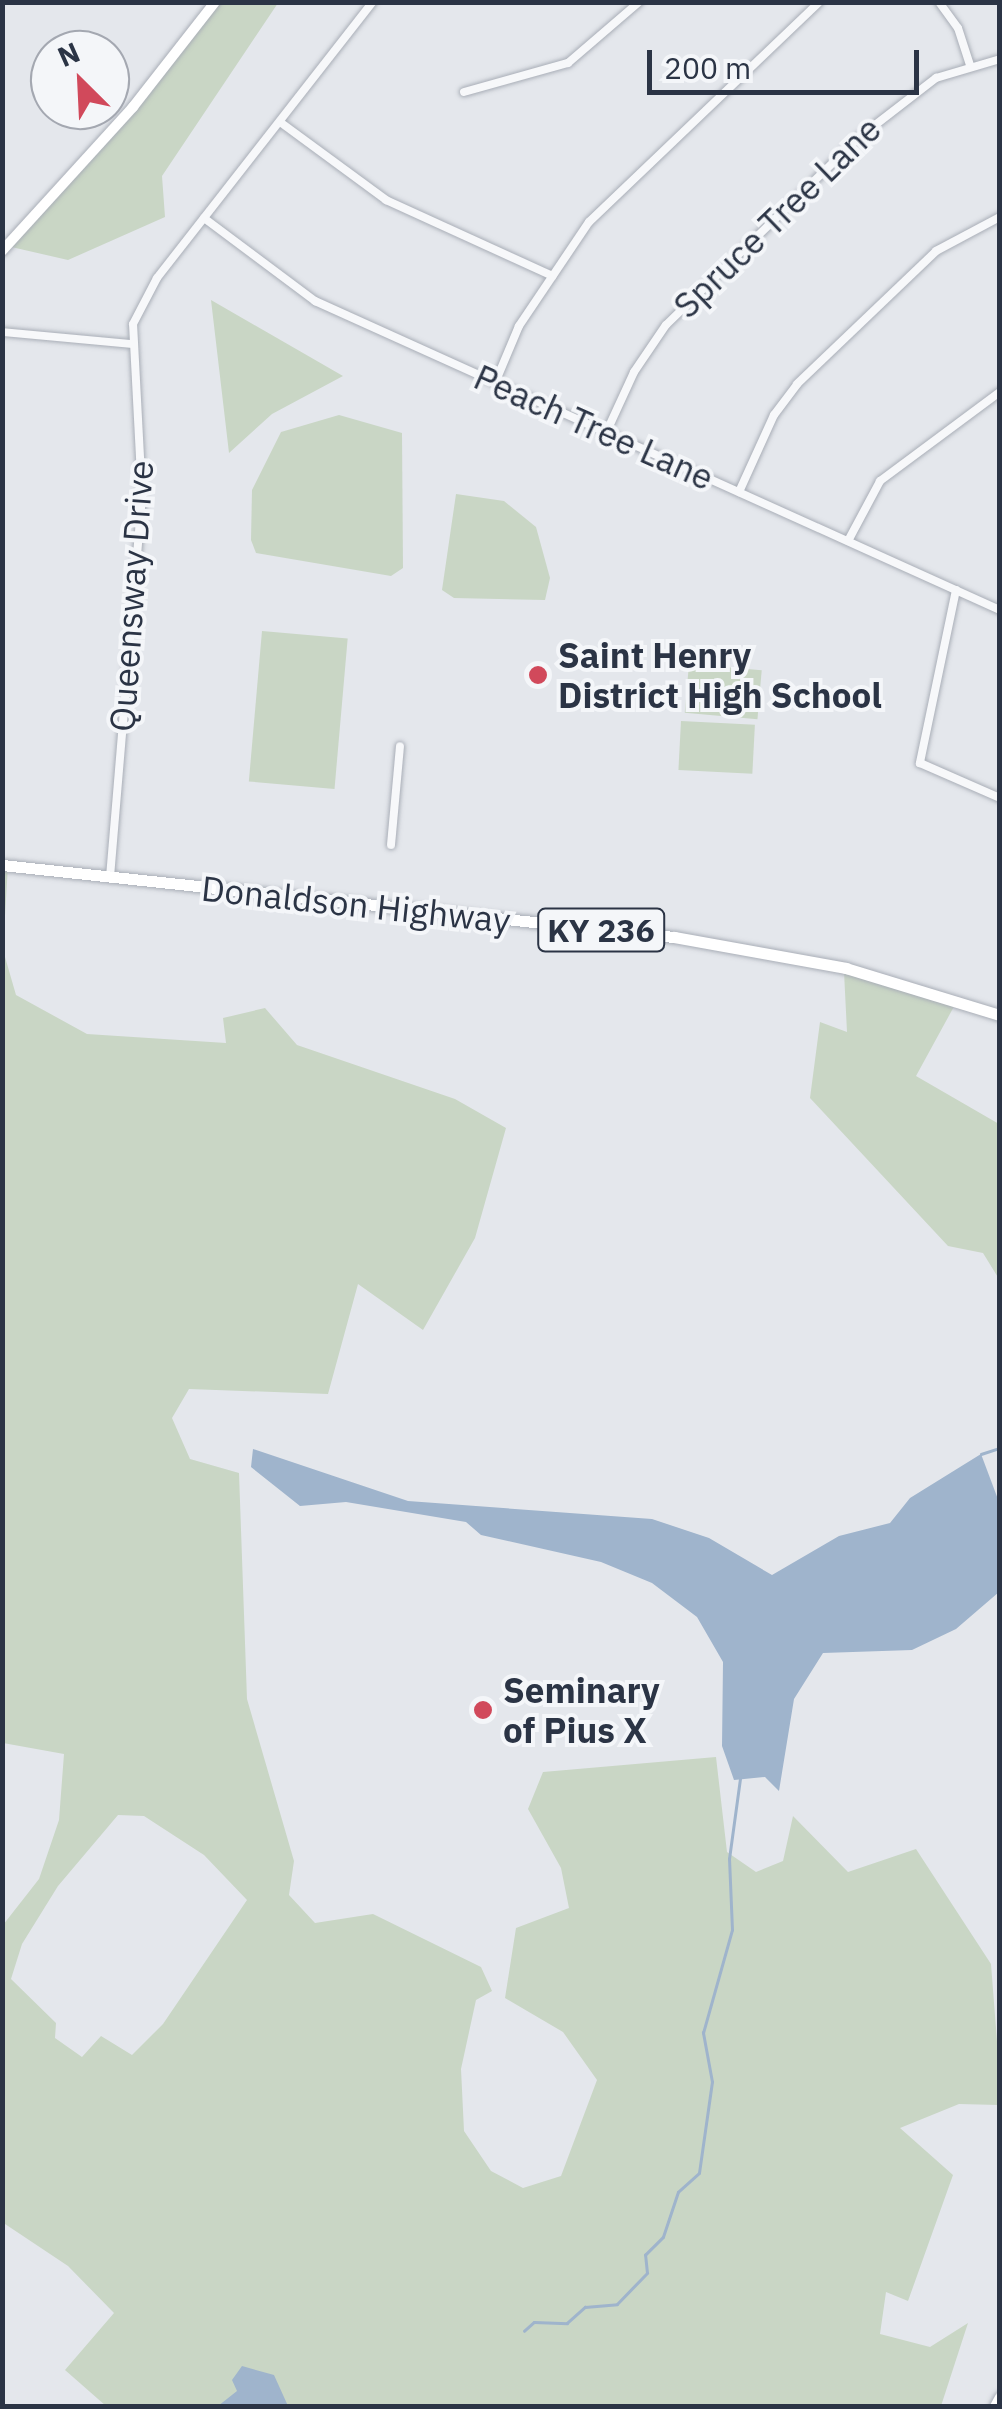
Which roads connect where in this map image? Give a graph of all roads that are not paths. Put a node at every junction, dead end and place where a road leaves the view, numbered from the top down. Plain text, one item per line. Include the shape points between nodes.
1 (215, 2) edge
2 (373, 2) edge
3 (638, 2) edge
4 (819, 2) edge
5 (939, 2) edge
6 (1000, 60) edge
7 (970, 64) junction
8 (464, 92) dead end
9 (280, 122) junction
10 (1000, 217) edge
11 (204, 218) junction
12 (2, 251) edge
13 (553, 276) junction
14 (2, 332) edge
15 (131, 344) junction
16 (495, 382) junction
17 (1000, 392) edge
18 (606, 433) junction
19 (739, 492) junction
20 (848, 541) junction
21 (956, 590) junction
22 (1000, 610) edge
23 (400, 746) dead end
24 (1000, 798) edge
25 (390, 845) dead end
26 (2, 864) edge
27 (110, 878) junction
28 (1000, 1015) edge
29 (1000, 2397) edge
30 (996, 2406) edge

1 - 12 main road via 133,107
2 - 9 street, Queensway Drive
3 - 8 street via 568,63
4 - 13 street via 589,222
5 - 7 street via 958,28
6 - 7 street, Spruce Tree Lane
7 - 18 street, Spruce Tree Lane via 892,106 666,325 634,372
9 - 11 street, Queensway Drive
9 - 13 street via 386,200
10 - 19 street via 936,252 797,384 774,415
11 - 15 street, Queensway Drive via 146,295
11 - 16 street, Peach Tree Lane via 315,301
13 - 16 street via 518,326
14 - 15 street
15 - 27 street, Queensway Drive via 142,495
16 - 18 street, Peach Tree Lane
17 - 20 street via 880,482
18 - 19 street, Peach Tree Lane
19 - 20 street, Peach Tree Lane
20 - 21 street, Peach Tree Lane
21 - 22 street, Peach Tree Lane
21 - 24 street via 920,763
23 - 25 street
26 - 27 main road, Donaldson Highway / KY 236
27 - 28 main road, Donaldson Highway / KY 236 via 693,940 846,968
29 - 30 main road

